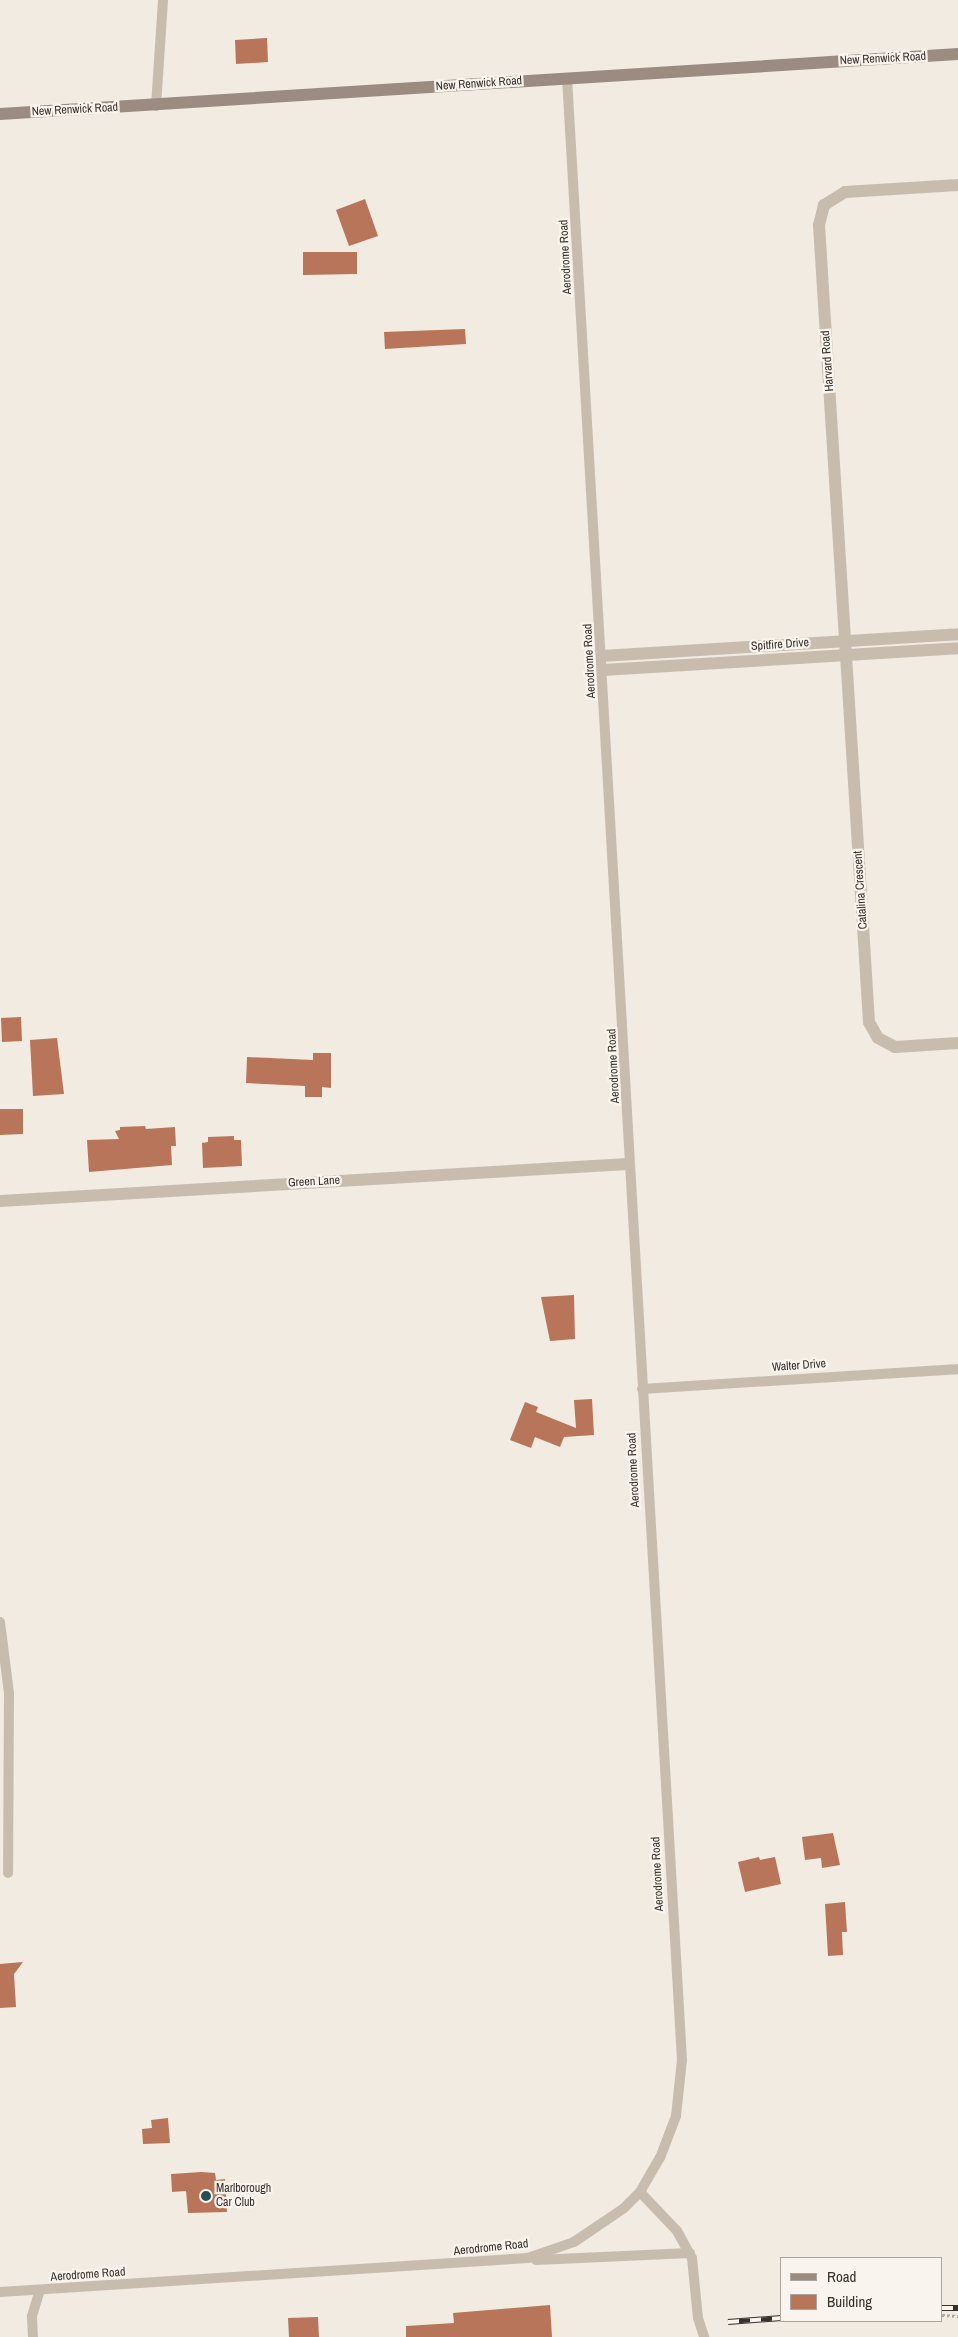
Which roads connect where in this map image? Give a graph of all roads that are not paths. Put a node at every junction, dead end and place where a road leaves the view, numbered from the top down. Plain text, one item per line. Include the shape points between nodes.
1 (163, 0) edge
2 (958, 54) edge
3 (567, 78) junction
4 (156, 106) junction
5 (0, 114) edge
6 (958, 185) edge
7 (958, 634) edge
8 (845, 641) junction
9 (958, 648) edge
10 (602, 656) junction
11 (846, 656) junction
12 (603, 670) junction
13 (958, 1043) edge
14 (628, 1164) junction
15 (0, 1201) edge
16 (958, 1369) edge
17 (642, 1389) junction
18 (0, 1622) edge
19 (8, 1873) dead end
20 (640, 2192) junction
21 (690, 2253) junction
22 (504, 2261) junction
23 (40, 2290) junction
24 (0, 2292) edge
25 (33, 2337) edge
26 (704, 2337) edge

1 - 4 lane
2 - 3 street, New Renwick Road
3 - 4 street, New Renwick Road
3 - 10 lane, Aerodrome Road
4 - 5 street, New Renwick Road
6 - 8 street, Harvard Road via 846,192 832,197 820,214
7 - 8 street, Spitfire Drive
8 - 10 street, Spitfire Drive
8 - 11 street, Harvard Road
9 - 11 street, Spitfire Drive
10 - 12 lane, Aerodrome Road
11 - 12 street, Spitfire Drive
11 - 13 street, Catalina Crescent via 869,1022 878,1038 895,1047
12 - 14 lane, Aerodrome Road via 629,1112
14 - 15 street, Green Lane
14 - 17 lane, Aerodrome Road
16 - 17 lane, Walter Drive
17 - 20 lane, Aerodrome Road via 682,2078 668,2139
18 - 19 lane via 9,1692
20 - 21 lane via 677,2231
20 - 22 lane, Aerodrome Road via 607,2221 574,2242 536,2256
21 - 22 lane
21 - 26 lane via 695,2273 698,2318
22 - 23 lane, Aerodrome Road
23 - 24 lane, Aerodrome Road
23 - 25 lane via 32,2316

